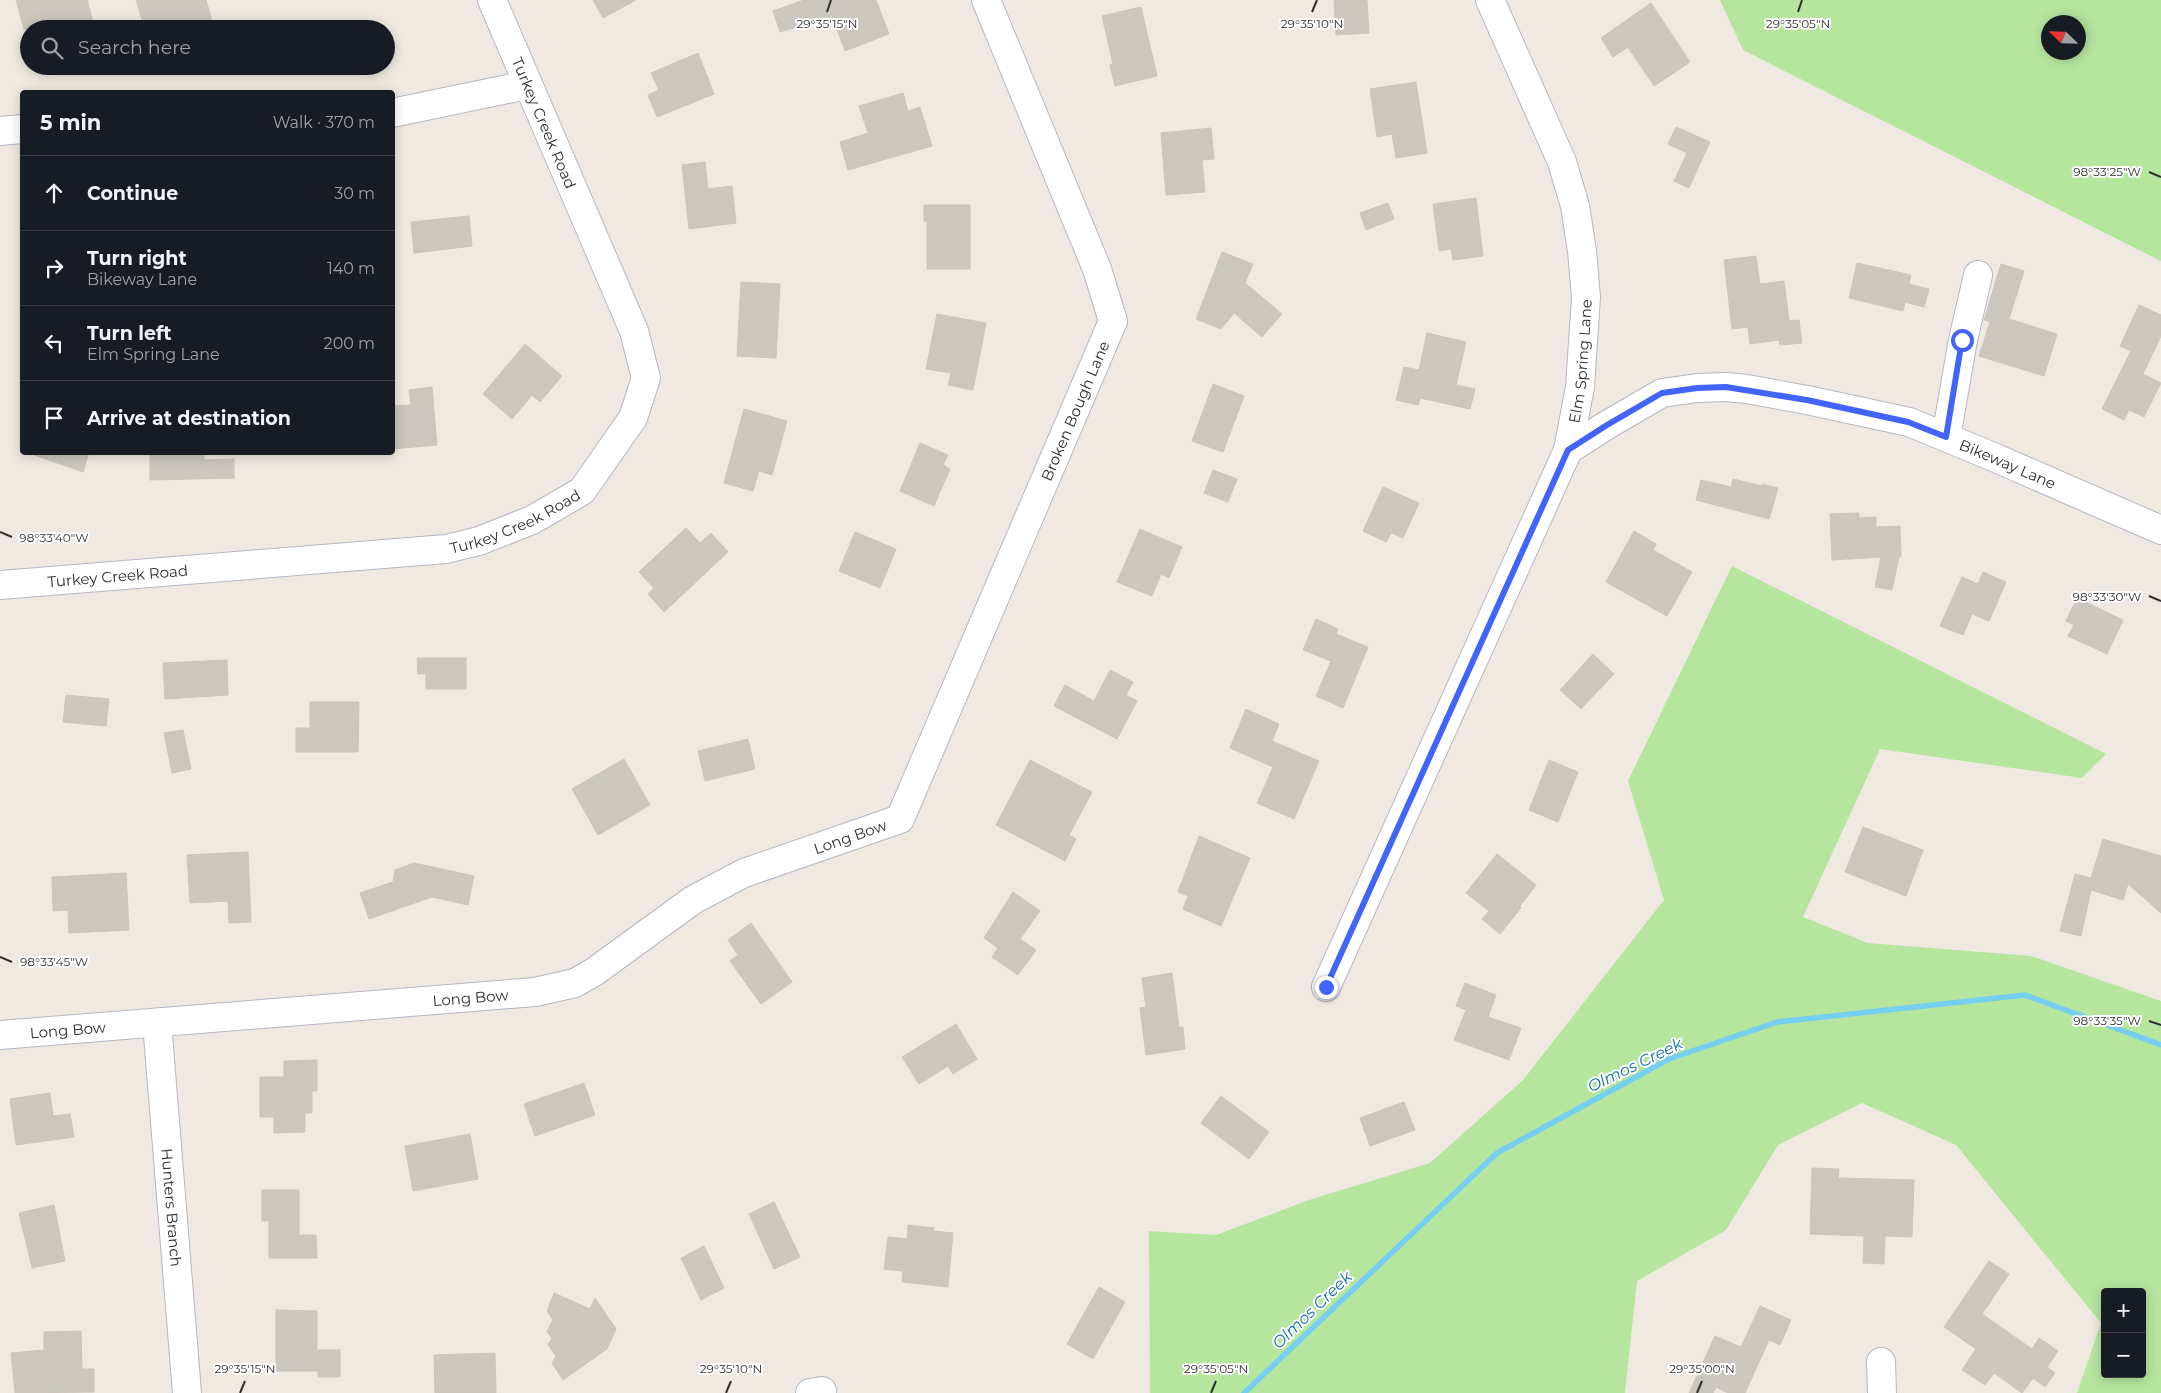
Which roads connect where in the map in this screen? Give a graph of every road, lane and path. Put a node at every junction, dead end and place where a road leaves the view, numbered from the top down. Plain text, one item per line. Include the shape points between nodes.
1 (492, 0) edge
2 (986, 0) edge
3 (1490, 0) edge
4 (527, 85) junction
5 (395, 112) edge
6 (20, 129) edge
7 (0, 131) edge
8 (1978, 276) dead end
9 (1946, 437) junction
10 (1568, 450) junction
11 (2161, 530) edge
12 (0, 585) edge
13 (900, 819) joint
14 (1326, 987) dead end
15 (156, 1023) junction
16 (0, 1035) edge
17 (1881, 1362) dead end
18 (187, 1393) edge
19 (1882, 1393) edge

1 - 4 street, Turkey Creek Road
2 - 13 street, Broken Bough Lane via 1097,269 1113,321
3 - 10 street, Elm Spring Lane via 1562,162 1575,206 1586,297 1580,387
4 - 5 street
4 - 12 street, Turkey Creek Road via 634,331 646,378 633,418 582,491 532,520 479,541 446,549
6 - 7 street
8 - 9 street via 1962,340
9 - 10 street, Bikeway Lane via 1908,422 1807,400 1747,389 1707,388 1662,393
9 - 11 street, Bikeway Lane
10 - 14 street, Elm Spring Lane
13 - 15 street, Long Bow via 744,873 693,900 575,983 535,992
15 - 16 street, Long Bow
15 - 18 street, Hunters Branch
17 - 19 street

